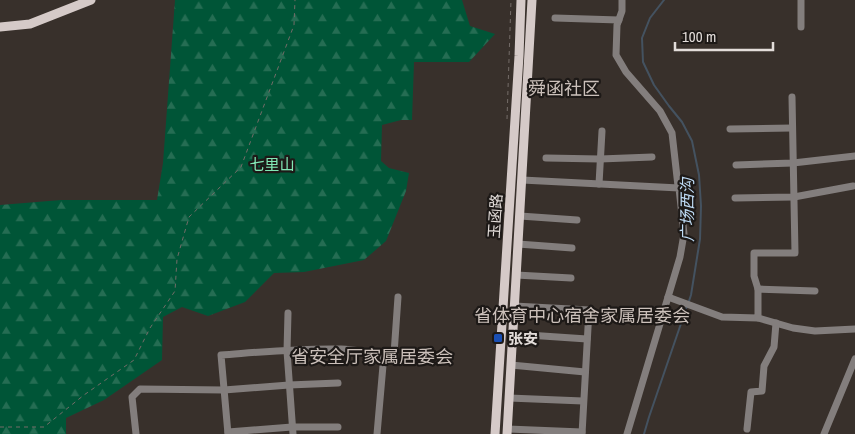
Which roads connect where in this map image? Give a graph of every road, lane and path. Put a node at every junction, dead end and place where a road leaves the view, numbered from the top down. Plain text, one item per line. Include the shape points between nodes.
1 (91, 0) edge
2 (295, 0) edge
3 (521, 0) edge
4 (532, 0) edge
5 (622, 0) edge
6 (801, 0) edge
7 (555, 18) dead end
8 (619, 20) junction
9 (0, 27) edge
10 (801, 28) dead end
11 (792, 97) dead end
12 (792, 128) junction
13 (730, 129) dead end
14 (602, 131) dead end
15 (855, 156) edge
16 (652, 157) dead end
17 (546, 158) dead end
18 (600, 160) junction
19 (793, 163) junction
20 (736, 165) dead end
21 (522, 180) junction
22 (599, 184) junction
23 (678, 186) dead end
24 (852, 186) dead end
25 (794, 197) junction
26 (734, 198) dead end
27 (520, 216) junction
28 (577, 220) dead end
29 (518, 244) junction
30 (572, 248) dead end
31 (516, 275) junction
32 (571, 278) dead end
33 (758, 289) junction
34 (815, 291) dead end
35 (398, 297) dead end
36 (668, 297) junction
37 (514, 306) junction
38 (288, 313) dead end
39 (758, 318) junction
40 (776, 323) junction
41 (855, 329) edge
42 (513, 334) junction
43 (587, 339) junction
44 (287, 351) junction
45 (384, 354) junction
46 (855, 359) edge
47 (511, 365) junction
48 (585, 372) junction
49 (338, 383) dead end
50 (289, 384) junction
51 (224, 390) junction
52 (509, 398) junction
53 (583, 401) junction
54 (0, 427) edge
55 (338, 427) dead end
56 (746, 429) dead end
57 (293, 430) edge
58 (507, 432) edge
59 (228, 433) edge
60 (582, 433) edge
61 (136, 434) edge
62 (377, 434) edge
63 (494, 434) edge
64 (627, 434) edge
65 (824, 434) edge

1 - 9 main road via 30,24
2 - 54 path via 294,26 241,167 189,217 177,259 175,291 150,328 134,360 44,427
3 - 63 main road, 玉函路
4 - 21 main road, 玉函路
5 - 8 street
6 - 10 street
7 - 8 street
8 - 23 street via 616,55 626,72 660,111 672,133
11 - 12 street
12 - 13 street
12 - 19 street
14 - 18 street
15 - 19 street
16 - 18 street
17 - 18 street
18 - 22 street
19 - 20 street
19 - 25 street
21 - 22 street
21 - 27 main road, 玉函路
22 - 36 street via 679,188 684,234
24 - 25 street
25 - 26 street
25 - 33 street via 795,253 754,253 754,276
27 - 28 street
27 - 29 main road, 玉函路
29 - 30 street
29 - 31 main road, 玉函路
31 - 32 street
31 - 37 main road, 玉函路
33 - 34 street
33 - 39 street
35 - 45 street via 394,354
36 - 39 street via 722,317
36 - 64 street
37 - 42 main road, 玉函路
37 - 43 street via 589,310
38 - 44 street
39 - 40 street
40 - 41 street via 815,331
40 - 56 street via 774,346 764,366 762,391 752,392
42 - 43 street
42 - 47 main road, 玉函路
43 - 48 street
44 - 45 street via 342,350
44 - 50 street
44 - 51 street via 221,355
45 - 62 street
46 - 65 street
47 - 48 street
47 - 52 main road, 玉函路
48 - 53 street
49 - 50 street
50 - 51 street
50 - 57 street
51 - 59 street
51 - 61 street via 140,389 132,397
52 - 53 street
52 - 58 main road, 玉函路
53 - 60 street
55 - 57 street
57 - 59 street
58 - 60 street

